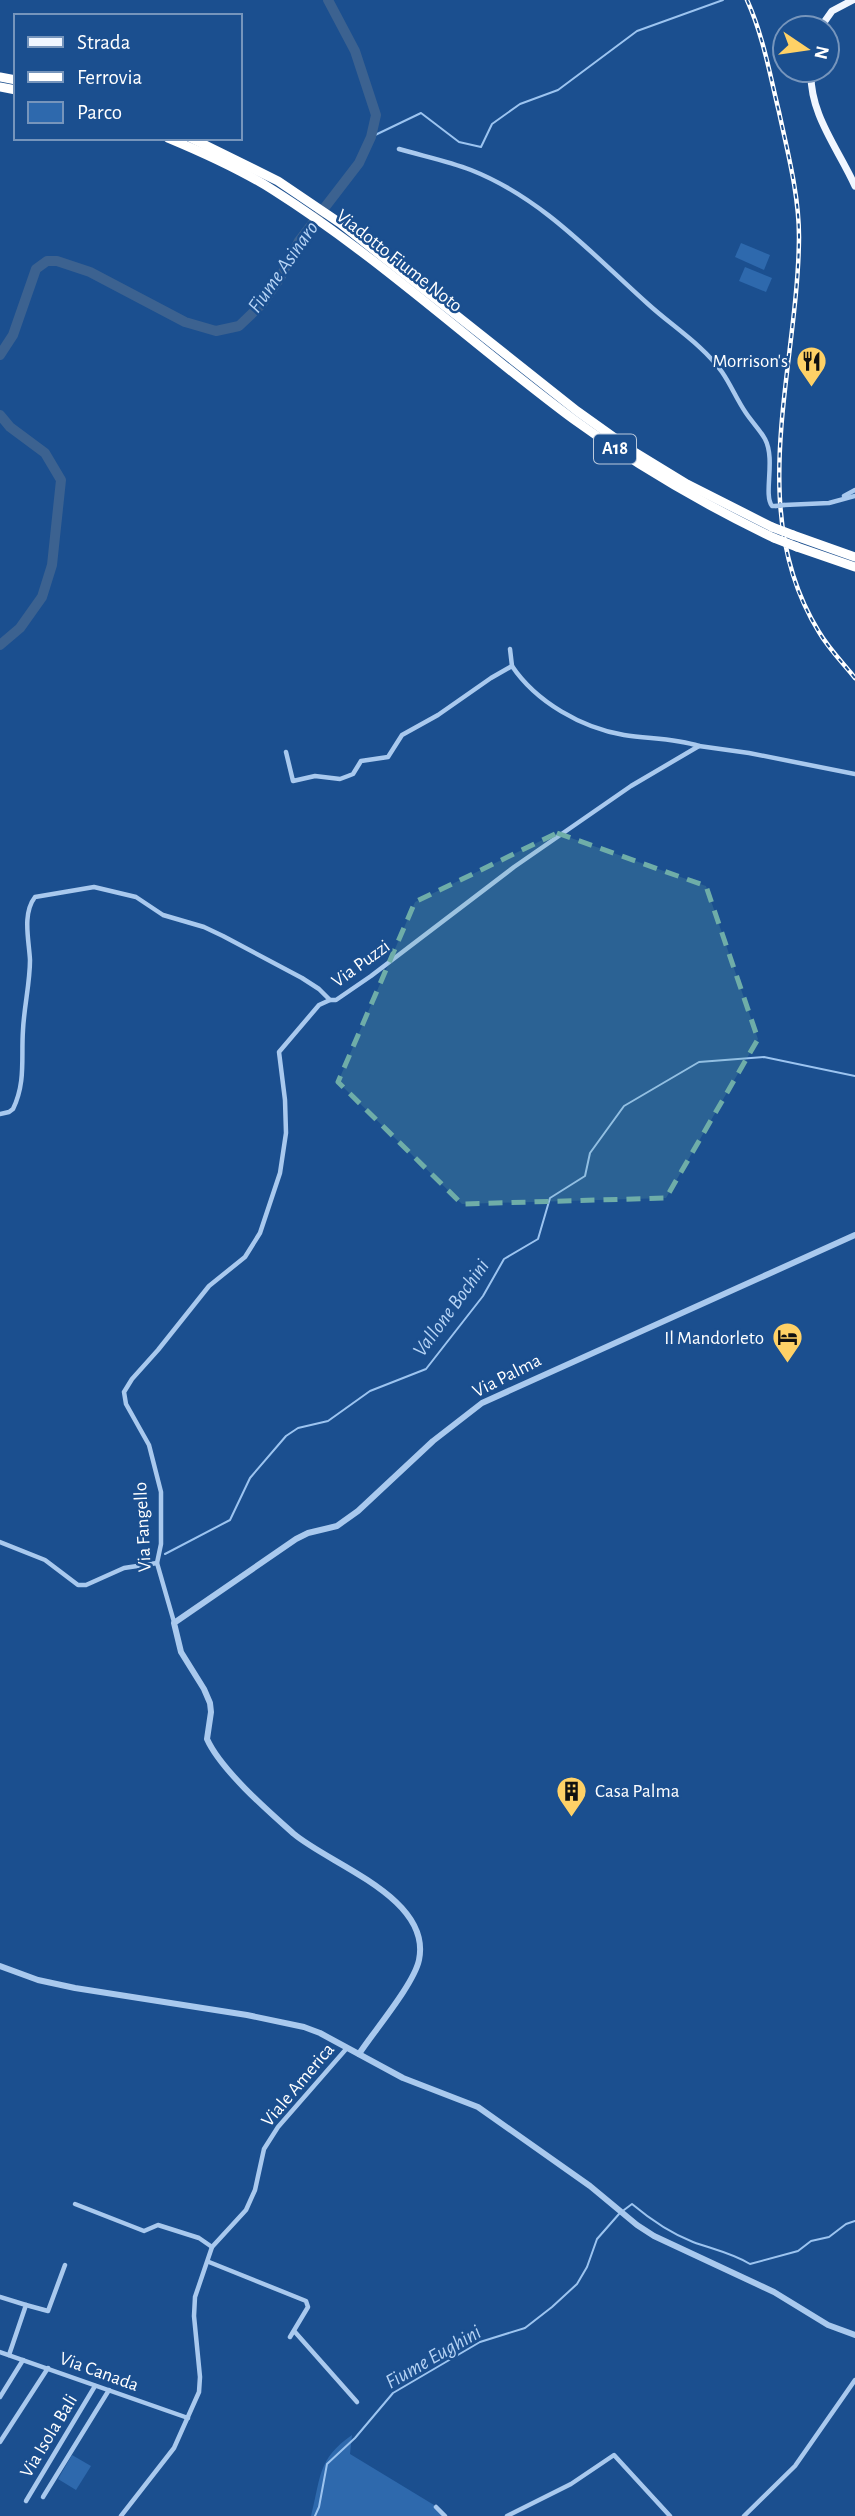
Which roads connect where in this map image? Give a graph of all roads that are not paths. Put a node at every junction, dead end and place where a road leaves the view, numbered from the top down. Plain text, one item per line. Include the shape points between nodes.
1 (853, 0) edge
2 (830, 14) edge
3 (811, 84) edge
4 (172, 140) edge
5 (195, 140) edge
6 (399, 149) dead end
7 (855, 186) edge
8 (473, 334) junction
9 (855, 489) edge
10 (855, 496) edge
11 (841, 499) junction
12 (855, 557) edge
13 (855, 567) edge
14 (510, 649) dead end
15 (512, 666) junction
16 (699, 746) junction
17 (286, 752) dead end
18 (855, 774) edge
19 (330, 1000) junction
20 (0, 1114) edge
21 (855, 1235) edge
22 (0, 1542) edge
23 (157, 1563) junction
24 (174, 1623) junction
25 (0, 1966) edge
26 (348, 2048) junction
27 (359, 2054) junction
28 (75, 2204) dead end
29 (212, 2247) junction
30 (209, 2262) junction
31 (65, 2265) dead end
32 (0, 2297) edge
33 (26, 2305) junction
34 (855, 2336) edge
35 (0, 2352) edge
36 (9, 2355) junction
37 (23, 2360) junction
38 (48, 2368) junction
39 (855, 2381) edge
40 (95, 2386) junction
41 (109, 2390) junction
42 (0, 2397) edge
43 (357, 2402) dead end
44 (188, 2418) junction
45 (0, 2442) edge
46 (43, 2497) dead end
47 (26, 2501) dead end
48 (436, 2507) dead end
49 (121, 2516) edge
50 (445, 2516) edge
51 (507, 2516) edge
52 (670, 2516) edge
53 (744, 2516) edge

1 - 2 main road
3 - 7 main road via 816,109
4 - 8 highway, Viadotto Fiume Noto / A18 via 272,189
5 - 8 highway, Viadotto Fiume Noto / A18 via 278,181 340,223
6 - 11 street, bridge via 471,170 547,213 695,344 722,373 765,439 772,506
8 - 12 highway, A18, bridge via 633,451 687,484 772,527
8 - 13 highway, A18, bridge via 628,458 682,492 774,538
9 - 11 street
10 - 11 street
14 - 15 street
15 - 16 street via 538,695 592,726
15 - 17 street via 402,735 388,757 358,762 348,776 293,781
16 - 18 street
16 - 19 street, Via Puzzi via 631,786 514,867 342,997
19 - 20 street, Via Puzzi via 302,978 204,927 163,915 136,897 94,887 35,897 28,918 24,1073 13,1109
19 - 23 street, Via Fangello via 318,1005 279,1052 286,1133 280,1173 260,1233 244,1257 209,1286 124,1392 149,1445 160,1492
21 - 24 street, Via Palma via 482,1403 433,1441 358,1511 337,1525 296,1539
22 - 23 street via 45,1560 78,1585 124,1568
23 - 24 street, Via Fangello
24 - 27 street, Via Fangello via 181,1652 208,1697 207,1739 223,1763 295,1834 389,1897 417,1929 416,1970
25 - 26 street via 75,1988 304,2027
26 - 27 street
26 - 29 street, Viale America via 278,2127 264,2149 246,2210
27 - 34 street via 403,2078 478,2106 654,2236
28 - 29 street via 144,2231 158,2225
29 - 30 street
30 - 43 street via 306,2301 308,2306 293,2335
30 - 44 street via 195,2297 201,2385
31 - 33 street via 48,2311
32 - 33 street
33 - 36 street
35 - 36 street, Via Canada
36 - 37 street, Via Canada
37 - 38 street, Via Canada
37 - 42 street
38 - 40 street, Via Canada
38 - 45 street
39 - 53 street via 795,2466
40 - 41 street, Via Canada
40 - 47 street, Via Isola Bali
41 - 44 street, Via Canada
41 - 46 street
44 - 49 street via 174,2448
48 - 50 street
51 - 52 street via 571,2484 614,2455

